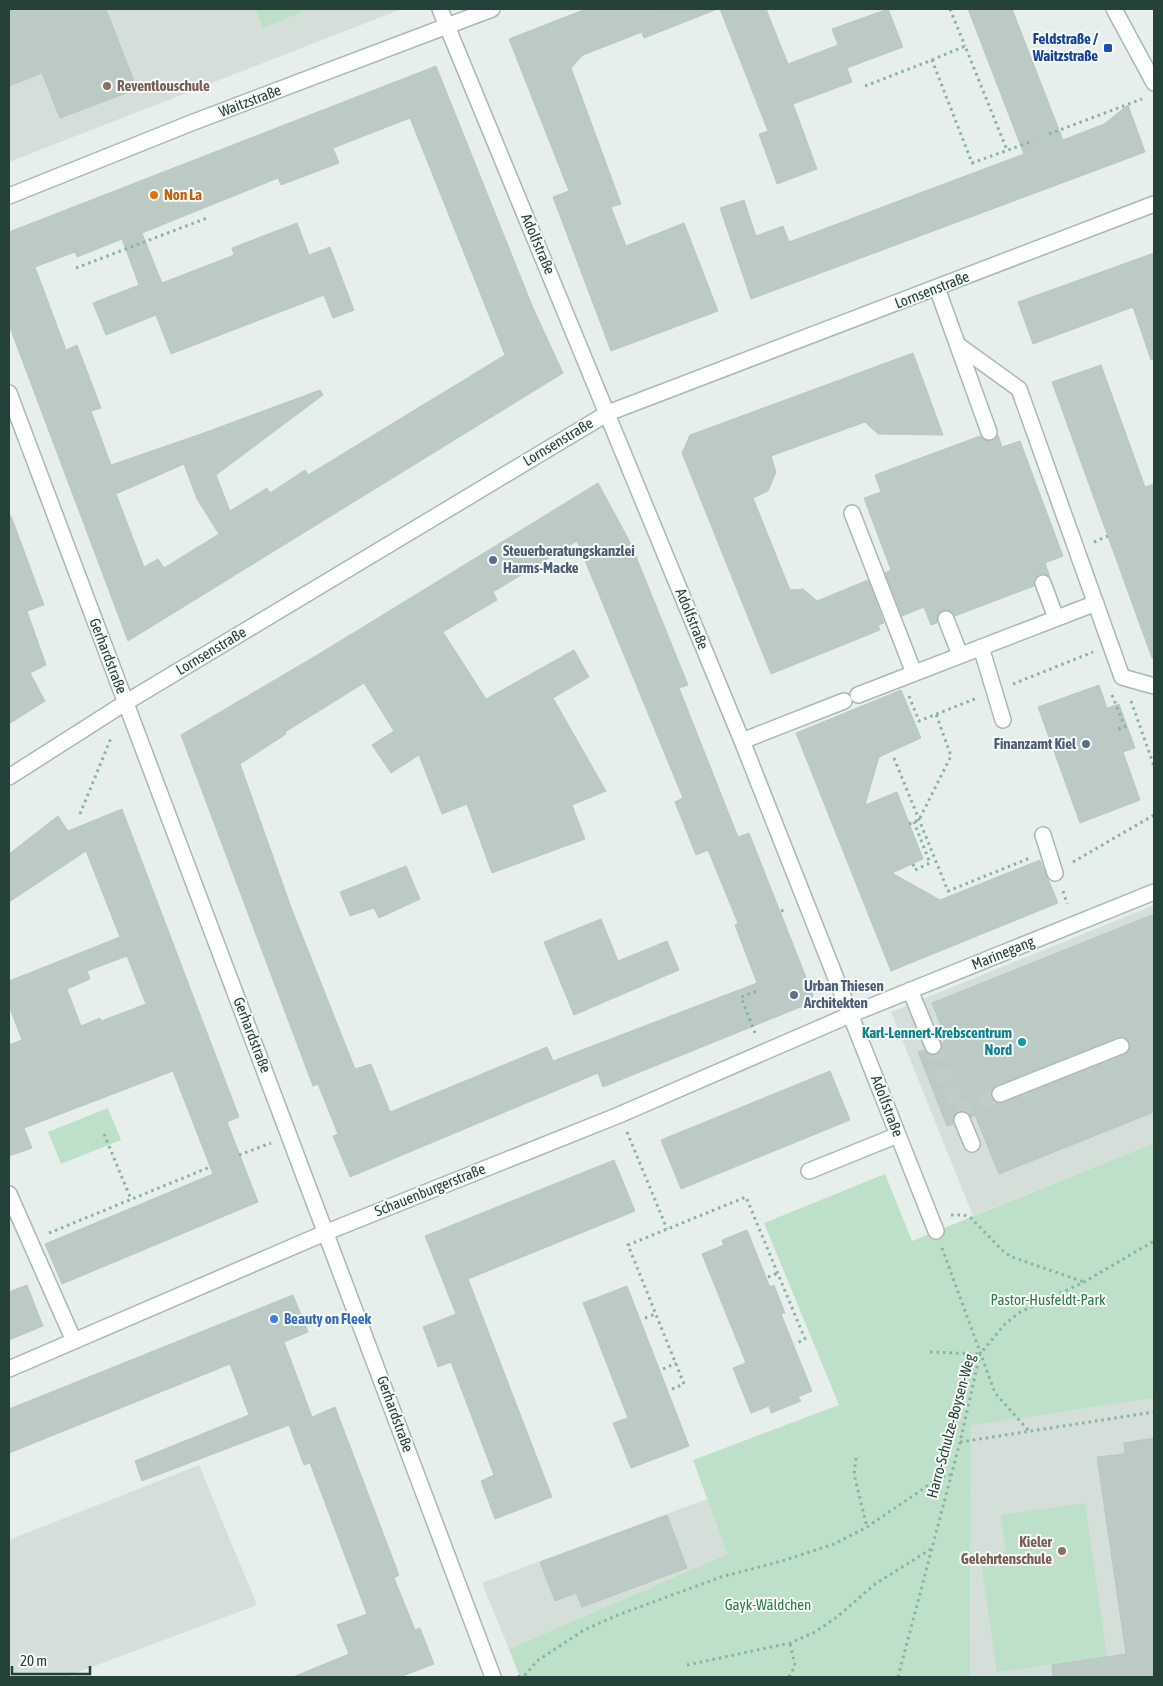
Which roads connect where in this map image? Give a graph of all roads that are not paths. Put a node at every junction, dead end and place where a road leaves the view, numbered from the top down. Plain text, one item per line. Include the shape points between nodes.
1 (440, 9) edge
2 (492, 9) edge
3 (1114, 9) edge
4 (447, 26) junction
5 (1154, 83) edge
6 (9, 196) edge
7 (1154, 204) edge
8 (937, 288) junction
9 (958, 345) junction
10 (9, 394) edge
11 (608, 412) junction
12 (989, 432) dead end
13 (852, 513) dead end
14 (1043, 583) dead end
15 (1096, 603) junction
16 (1056, 618) junction
17 (946, 619) dead end
18 (981, 647) junction
19 (960, 656) junction
20 (908, 676) junction
21 (1154, 686) edge
22 (858, 695) dead end
23 (844, 701) dead end
24 (125, 703) junction
25 (1003, 720) dead end
26 (742, 741) junction
27 (9, 776) edge
28 (1043, 835) dead end
29 (1055, 873) road end
30 (1154, 892) edge
31 (910, 990) junction
32 (852, 1014) junction
33 (933, 1046) tunnel mouth
34 (1121, 1046) dead end
35 (1000, 1094) tunnel mouth
36 (962, 1120) tunnel mouth
37 (898, 1135) junction
38 (972, 1144) dead end
39 (809, 1171) dead end
40 (9, 1194) edge
41 (934, 1226) road end
42 (327, 1232) junction
43 (74, 1341) junction
44 (9, 1368) edge
45 (493, 1677) edge

1 - 4 street, Adolfstraße
2 - 4 street, Waitzstraße
3 - 5 street
4 - 6 street, Waitzstraße
4 - 11 street, Adolfstraße
7 - 8 street, Lornsenstraße
8 - 9 street
8 - 11 street, Lornsenstraße
9 - 12 street
9 - 15 street via 1019,388
10 - 24 street, Gerhardstraße
11 - 24 street, Lornsenstraße
11 - 26 street, Adolfstraße
13 - 20 street
14 - 16 street
15 - 16 street
15 - 21 street via 1122,677
16 - 18 street
17 - 19 street
18 - 19 street
18 - 25 street
19 - 20 street
20 - 22 street
23 - 26 street
24 - 27 street, Lornsenstraße
24 - 42 street, Gerhardstraße
26 - 32 street, Adolfstraße
28 - 29 street
30 - 31 street, Marinegang
31 - 32 street, Marinegang
31 - 33 street
32 - 37 street, Adolfstraße
32 - 42 street, Schauenburgerstraße via 619,1115
34 - 35 street
36 - 38 street
37 - 39 street
37 - 41 street, Adolfstraße
40 - 43 street
42 - 43 street, Schauenburgerstraße
42 - 45 street, Gerhardstraße
43 - 44 street, Schauenburgerstraße

